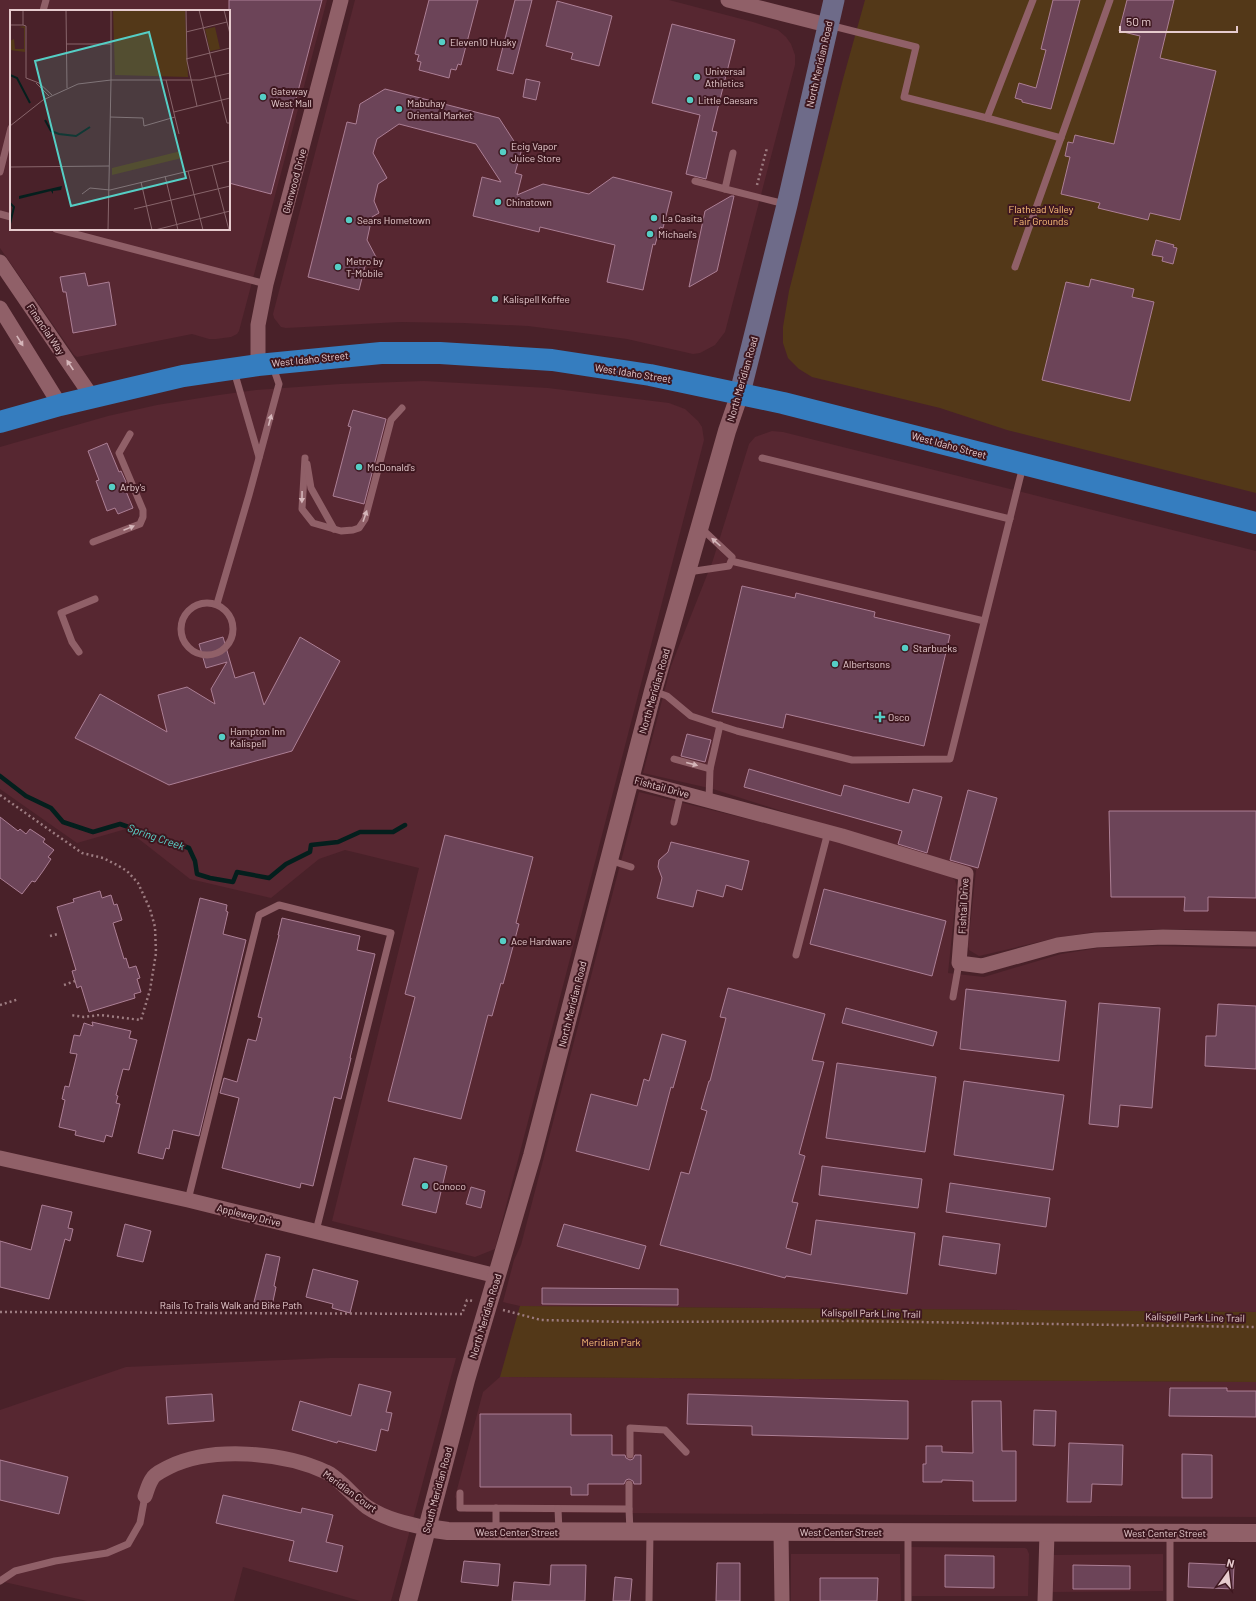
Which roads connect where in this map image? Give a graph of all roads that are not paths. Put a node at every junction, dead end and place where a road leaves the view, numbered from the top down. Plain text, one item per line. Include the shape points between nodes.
1 (46, 0) edge
2 (342, 0) edge
3 (728, 0) edge
4 (834, 0) edge
5 (1033, 0) edge
6 (1110, 0) edge
7 (43, 10) edge
8 (827, 25) junction
9 (987, 118) junction
10 (10, 132) edge
11 (1061, 138) junction
12 (733, 153) dead end
13 (0, 172) edge
14 (695, 181) dead end
15 (725, 189) junction
16 (787, 205) junction
17 (0, 214) edge
18 (10, 217) edge
19 (60, 230) edge
20 (0, 262) edge
21 (1015, 267) dead end
22 (266, 284) junction
23 (0, 308) edge
24 (265, 364) junction
25 (233, 368) junction
26 (740, 393) junction
27 (92, 397) junction
28 (60, 405) junction
29 (402, 408) dead end
30 (0, 422) edge
31 (130, 434) dead end
32 (259, 457) junction
33 (762, 458) dead end
34 (1023, 464) junction
35 (1010, 519) junction
36 (1256, 523) edge
37 (700, 528) junction
38 (334, 529) junction
39 (93, 542) dead end
40 (732, 556) dead end
41 (688, 572) junction
42 (95, 599) dead end
43 (217, 604) junction
44 (984, 621) junction
45 (79, 652) dead end
46 (653, 691) junction
47 (720, 726) junction
48 (674, 759) dead end
49 (710, 769) junction
50 (630, 779) junction
51 (681, 792) junction
52 (709, 800) junction
53 (674, 822) dead end
54 (828, 832) junction
55 (608, 860) junction
56 (632, 866) dead end
57 (1256, 940) edge
58 (796, 955) dead end
59 (960, 963) junction
60 (953, 997) dead end
61 (0, 1158) edge
62 (188, 1200) junction
63 (316, 1231) junction
64 (497, 1276) junction
65 (466, 1380) joint
66 (686, 1452) dead end
67 (630, 1455) dead end
68 (629, 1484) dead end
69 (460, 1493) dead end
70 (145, 1496) joint
71 (496, 1508) junction
72 (558, 1509) junction
73 (629, 1509) junction
74 (427, 1528) junction
75 (496, 1532) junction
76 (559, 1532) junction
77 (630, 1532) junction
78 (650, 1532) junction
79 (782, 1532) junction
80 (908, 1533) junction
81 (1047, 1533) junction
82 (1170, 1533) junction
83 (1256, 1533) edge
84 (0, 1581) edge
85 (408, 1601) edge
86 (649, 1601) edge
87 (782, 1601) edge
88 (908, 1601) edge
89 (1045, 1601) edge
90 (1170, 1601) edge

1 - 7 lane
2 - 22 street, Glenwood Drive
3 - 8 street
4 - 8 main road, North Meridian Road
5 - 9 lane
6 - 11 lane
8 - 9 lane via 916,47 904,97
8 - 16 main road, North Meridian Road
9 - 11 lane
10 - 13 lane
11 - 21 lane
12 - 15 lane
14 - 15 lane
15 - 16 lane
16 - 26 main road, North Meridian Road
17 - 18 lane
19 - 22 lane
27 -> 20 street, Financial Way
22 - 24 street, Glenwood Drive via 258,325
23 -> 28 street
24 - 25 highway, West Idaho Street
24 - 26 highway, West Idaho Street via 357,354 440,353 552,360
32 -> 24 lane via 280,384
25 - 27 highway, West Idaho Street via 183,376
25 - 32 lane
26 - 34 highway, West Idaho Street
26 - 37 street, North Meridian Road
27 - 28 highway, West Idaho Street
28 - 30 highway, West Idaho Street
38 -> 29 lane via 353,530 362,524 391,420
39 -> 31 lane via 140,524 143,517 143,510 120,453
32 - 43 lane
33 - 35 lane
34 - 35 lane
34 - 36 highway, West Idaho Street
35 - 44 lane
40 -> 37 lane
37 - 41 street, North Meridian Road
38 -> 38 lane via 311,488 305,458 302,509 313,523
41 - 44 lane via 729,566 731,561
41 - 46 street, North Meridian Road
42 - 45 lane via 61,613 72,642
43 - 43 lane via 201,603 194,606 183,619 183,640 191,650 199,654 216,654 230,642 233,629 230,616
44 - 47 lane via 950,759 852,760
46 - 47 lane via 667,696 691,716
46 - 50 street, North Meridian Road
47 - 49 lane
48 -> 49 lane
49 - 52 lane
50 - 51 street, Fishtail Drive
50 - 55 street, North Meridian Road
51 - 52 street, Fishtail Drive
51 - 53 lane
52 - 54 street, Fishtail Drive
54 - 58 lane
54 - 59 street, Fishtail Drive via 966,874
55 - 56 lane
55 - 64 street, North Meridian Road via 532,1156
57 - 59 street via 1163,937 1096,940 1058,945 982,966
59 - 60 lane
61 - 62 street, Appleway Drive
62 - 63 street, Appleway Drive
62 - 63 lane via 259,915 279,905 390,933
63 - 64 street, Appleway Drive
64 - 65 street, North Meridian Road
65 - 74 street, South Meridian Road
66 - 67 lane via 666,1430 630,1428
68 - 73 lane
69 - 71 lane via 460,1508
70 - 74 street, Meridian Court via 152,1478 178,1463 199,1457 221,1455 276,1457 308,1464 328,1473 368,1507 406,1524
70 - 84 lane via 140,1523 128,1544 107,1552 15,1571
71 - 72 lane
71 - 75 lane
72 - 73 lane
72 - 76 lane
73 - 77 lane
74 - 75 street, West Center Street
74 - 85 street, South Meridian Road
75 - 76 street, West Center Street
76 - 77 street, West Center Street
77 - 78 street, West Center Street
78 - 79 street, West Center Street
78 - 86 lane
79 - 80 street, West Center Street
79 - 87 street
80 - 81 street, West Center Street
80 - 88 lane
81 - 82 street, West Center Street
81 - 89 street
82 - 83 street, West Center Street
82 - 90 lane

